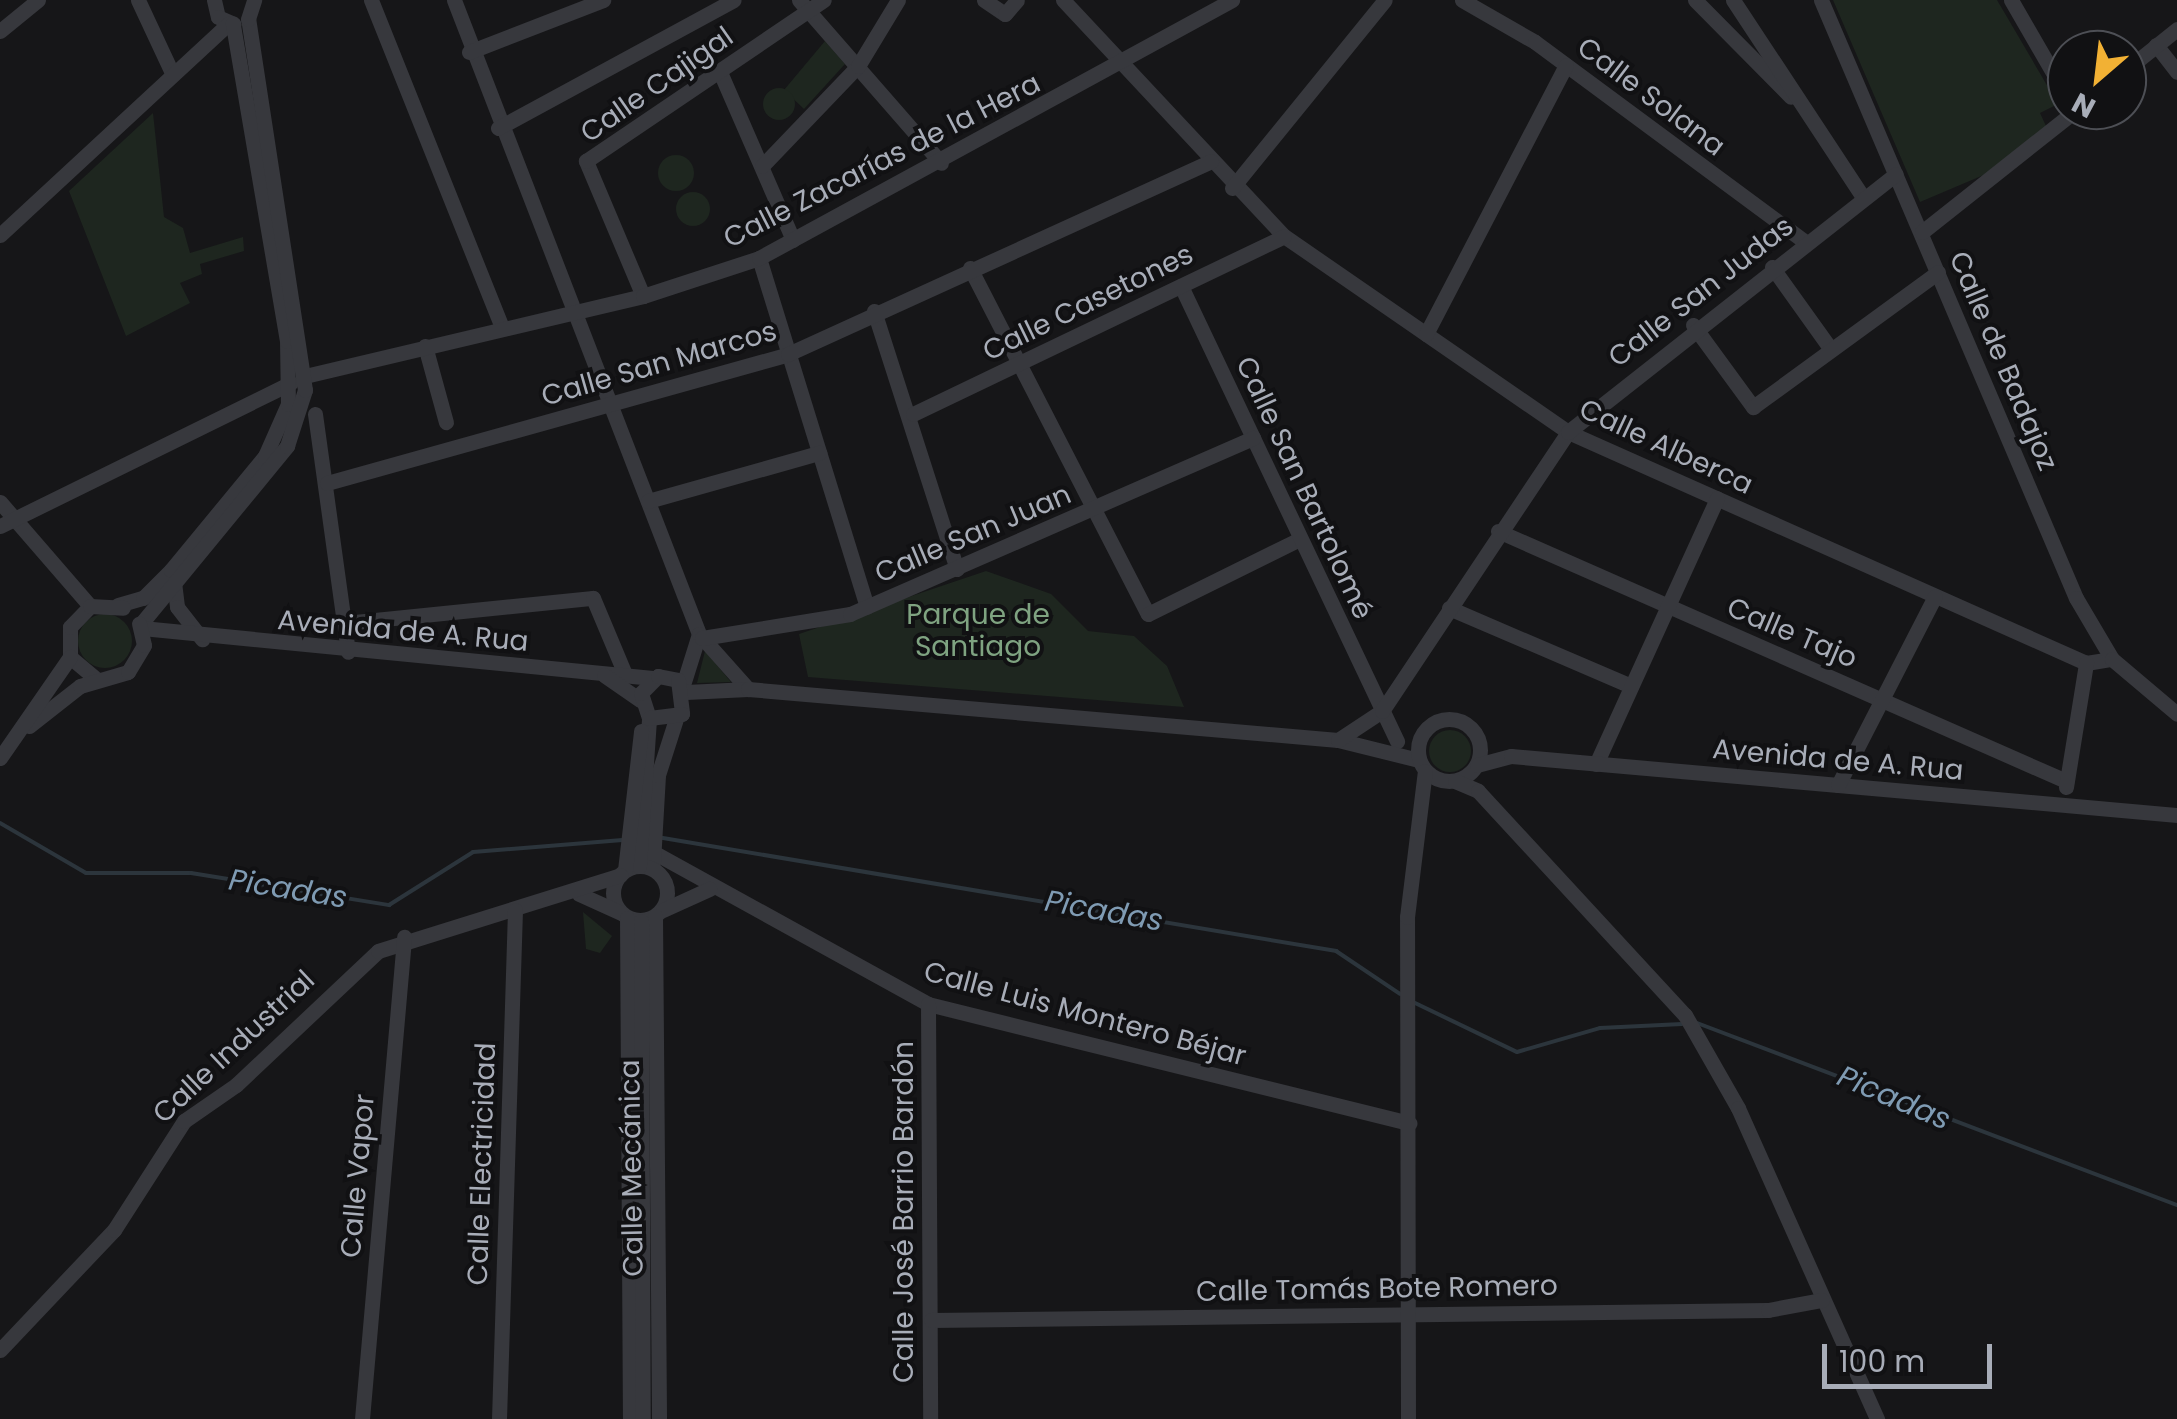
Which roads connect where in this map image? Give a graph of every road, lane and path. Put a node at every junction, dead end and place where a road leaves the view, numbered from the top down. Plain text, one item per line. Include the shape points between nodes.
1 (38, 0) edge
2 (138, 0) edge
3 (371, 0) edge
4 (454, 0) edge
5 (603, 0) edge
6 (734, 0) edge
7 (898, 0) edge
8 (984, 0) edge
9 (1018, 0) edge
10 (1063, 0) edge
11 (1232, 0) edge
12 (1385, 0) edge
13 (1462, 0) edge
14 (1695, 0) edge
15 (1733, 0) edge
16 (1821, 0) edge
17 (2010, 0) edge
18 (811, 3) edge
19 (239, 11) edge
20 (2177, 28) edge
21 (0, 30) edge
22 (2156, 45) junction
23 (469, 52) junction
24 (2147, 52) edge
25 (1125, 58) junction
26 (2047, 63) edge
27 (1566, 64) junction
28 (858, 66) junction
29 (720, 72) junction
30 (2177, 72) edge
31 (172, 73) junction
32 (1800, 105) junction
33 (498, 128) junction
34 (2050, 130) edge
35 (1211, 161) junction
36 (941, 163) junction
37 (762, 166) junction
38 (1896, 174) junction
39 (1232, 188) junction
40 (1862, 197) junction
41 (1922, 232) junction
42 (0, 235) edge
43 (1284, 236) junction
44 (793, 240) junction
45 (1805, 242) junction
46 (759, 258) junction
47 (1772, 266) junction
48 (970, 268) junction
49 (1938, 272) junction
50 (1181, 286) junction
51 (644, 296) junction
52 (874, 310) junction
53 (569, 312) junction
54 (1693, 325) junction
55 (502, 327) junction
56 (1426, 334) junction
57 (424, 346) junction
58 (1830, 348) junction
59 (788, 354) junction
60 (1020, 364) junction
61 (298, 379) junction
62 (607, 406) junction
63 (316, 414) dead end
64 (913, 414) junction
65 (446, 422) dead end
66 (1568, 432) junction
67 (1253, 438) junction
68 (819, 452) junction
69 (327, 483) junction
70 (1717, 498) junction
71 (648, 501) junction
72 (0, 502) edge
73 (1096, 508) junction
74 (7, 523) edge
75 (1498, 531) junction
76 (1300, 539) junction
77 (957, 570) junction
78 (174, 582) junction
79 (1935, 596) junction
80 (118, 605) junction
81 (90, 606) junction
82 (1668, 606) junction
83 (866, 607) junction
84 (1448, 608) junction
85 (345, 622) junction
86 (141, 627) junction
87 (178, 636) junction
88 (700, 636) junction
89 (202, 638) junction
90 (348, 652) junction
91 (141, 655) junction
92 (70, 656) junction
93 (2112, 660) junction
94 (2086, 663) junction
95 (601, 672) junction
96 (625, 674) junction
97 (659, 676) junction
98 (96, 678) junction
99 (1631, 686) junction
100 (685, 689) junction
101 (748, 689) junction
102 (1881, 698) junction
103 (644, 710) junction
104 (2177, 714) edge
105 (1377, 717) junction
106 (676, 718) junction
107 (28, 726) junction
108 (1421, 736) junction
109 (1338, 740) junction
110 (1479, 740) junction
111 (1396, 741) junction
112 (1369, 744) junction
113 (649, 755) junction
114 (1512, 756) junction
115 (0, 758) edge
116 (1596, 764) junction
117 (1422, 766) junction
118 (1475, 767) junction
119 (1450, 781) junction
120 (2066, 781) junction
121 (1838, 785) junction
122 (1478, 791) junction
123 (2177, 805) edge
124 (1426, 806) junction
125 (2063, 807) junction
126 (2160, 813) junction
127 (2177, 815) edge
128 (641, 853) junction
129 (709, 889) junction
130 (579, 894) junction
131 (515, 910) junction
132 (641, 916) junction
133 (404, 937) junction
134 (928, 1004) junction
135 (1410, 1123) junction
136 (1822, 1300) junction
137 (1408, 1313) junction
138 (931, 1320) junction
139 (0, 1350) edge
140 (362, 1419) edge
141 (499, 1419) edge
142 (630, 1419) edge
143 (643, 1419) edge
144 (659, 1419) edge
145 (930, 1419) edge
146 (1408, 1419) edge
147 (1876, 1419) edge

1 - 21 street
2 - 31 street
3 - 55 street
4 - 23 street
5 - 23 street
6 - 33 street
7 - 28 street
8 - 9 street via 1005,14
10 - 25 street, Calle Alberca
11 - 25 street, Calle Zacarías de la Hera
12 - 39 street
13 - 27 street, Calle Solana
14 - 32 street
15 - 32 street
16 - 38 street, Calle de Badajoz
17 - 26 street
18 - 28 street
18 - 29 street, Calle Cajigal
19 - 31 street
19 - 61 street
20 - 22 street
22 - 24 street
22 - 30 street
23 - 33 street
25 - 35 street, Calle Alberca
25 - 36 street, Calle Zacarías de la Hera
27 - 45 street, Calle Solana
27 - 56 street
28 - 36 street
28 - 37 street
29 - 37 street
29 - 51 street, Calle Cajigal via 586,161
31 - 42 street
32 - 40 street
33 - 53 street
34 - 41 street
35 - 39 street, Calle Alberca
35 - 48 street, Calle San Marcos
36 - 44 street, Calle Zacarías de la Hera
37 - 44 street
38 - 40 street, Calle San Judas
38 - 41 street, Calle de Badajoz
39 - 43 street, Calle Alberca
40 - 45 street, Calle San Judas
41 - 49 street, Calle de Badajoz
43 - 50 street, Calle Casetones
43 - 56 street, Calle Alberca
44 - 46 street, Calle Zacarías de la Hera
45 - 47 street, Calle San Judas
46 - 51 street, Calle Zacarías de la Hera
46 - 59 street
47 - 54 street, Calle San Judas
47 - 58 street
48 - 52 street, Calle San Marcos
48 - 60 street
49 - 58 street
49 - 93 street, Calle de Badajoz via 2076,598
50 - 60 street, Calle Casetones
50 - 67 street, Calle San Bartolomé
51 - 53 street, Calle Zacarías de la Hera
52 - 59 street, Calle San Marcos
52 - 64 street
53 - 55 street, Calle Zacarías de la Hera
53 - 62 street
54 - 58 street via 1753,407
54 - 66 street, Calle San Judas
55 - 57 street, Calle Zacarías de la Hera
56 - 66 street, Calle Alberca
57 - 61 street, Calle Zacarías de la Hera
57 - 65 street
59 - 62 street, Calle San Marcos
59 - 68 street
60 - 64 street, Calle Casetones
60 - 73 street
61 - 74 street, Calle Zacarías de la Hera
61 - 78 street via 287,446
61 - 80 street via 266,456 167,575
62 - 69 street, Calle San Marcos
62 - 71 street
63 - 69 street
64 - 77 street
66 - 70 street, Calle Alberca
66 - 75 street, Calle San Judas
67 - 73 street, Calle San Juan
67 - 76 street, Calle San Bartolomé
68 - 71 street
68 - 83 street
69 - 85 street
70 - 79 street, Calle Alberca
70 - 82 street
71 - 88 street
72 - 74 street
73 - 76 street via 1148,614
73 - 77 street, Calle San Juan
74 - 81 street
75 - 82 street, Calle Tajo
75 - 84 street, Calle San Judas
76 - 105 street, Calle San Bartolomé
77 - 83 street, Calle San Juan
78 - 86 street
78 - 89 street via 177,608
79 - 94 street, Calle Alberca
79 - 102 street
80 - 81 street
80 - 86 street
81 - 92 street via 70,627
82 - 99 street
82 - 102 street, Calle Tajo
83 - 88 street, Calle San Juan via 796,628
84 - 99 street
84 - 105 street, Calle San Judas
85 - 90 street
85 - 96 street via 593,598
86 - 87 street, Avenida de A. Rua
86 - 91 street
87 - 89 street, Avenida de A. Rua
87 - 91 street
88 - 97 street
88 - 100 street
88 - 101 street
89 - 90 street, Avenida de A. Rua
90 - 95 street, Avenida de A. Rua
91 - 98 street via 118,678
92 - 98 street
92 - 107 street
93 - 94 street
93 - 104 street, Calle de Badajoz
94 - 120 street
95 - 96 street, Avenida de A. Rua
95 - 103 street
96 - 97 street, Avenida de A. Rua
97 - 100 street, Avenida de A. Rua
97 - 103 street
98 - 107 street
99 - 116 street
100 - 101 street
100 - 106 street
101 - 106 street
101 - 109 street
102 - 120 street, Calle Tajo
102 - 121 street
103 - 106 street
103 - 113 street
103 - 128 street
105 - 109 street
105 - 111 street
105 - 112 street, Calle San Judas
106 - 113 street
106 - 128 street
107 - 115 street
108 - 110 street via 1451,719
108 - 111 street
108 - 117 street
109 - 112 street
110 - 114 street, Avenida de A. Rua
110 - 118 street
111 - 112 street
112 - 117 street
113 - 128 street
114 - 116 street, Avenida de A. Rua
114 - 118 street, Avenida de A. Rua
116 - 121 street, Avenida de A. Rua
117 - 119 street
117 - 124 street
118 - 119 street
118 - 122 street
119 - 122 street
119 - 124 street
120 - 125 street
121 - 125 street, Avenida de A. Rua
122 - 136 street via 1685,1015 1738,1108
123 - 126 street, Avenida de A. Rua
124 - 135 street via 1408,872
125 - 126 street, Avenida de A. Rua
126 - 127 street, Avenida de A. Rua
128 - 129 street, Calle Luis Montero Béjar
128 - 129 street, Calle Luis Montero Béjar
128 - 130 street, Calle Industrial
128 - 132 street via 668,894
128 - 132 street via 613,899
129 - 132 street
129 - 134 street, Calle Luis Montero Béjar
130 - 131 street, Calle Industrial
130 - 132 street
131 - 133 street, Calle Industrial
131 - 141 street, Calle Electricidad
132 - 142 street, Calle Mecánica
132 - 143 street
132 - 144 street, Calle Mecánica
133 - 139 street, Calle Industrial via 184,1121 114,1230
133 - 140 street, Calle Vapor
134 - 135 street, Calle Luis Montero Béjar
134 - 138 street, Calle José Barrio Bardón
135 - 137 street
136 - 137 street, Calle Tomás Bote Romero via 1768,1310
136 - 147 street
137 - 138 street, Calle Tomás Bote Romero
137 - 146 street
138 - 145 street, Calle José Barrio Bardón

